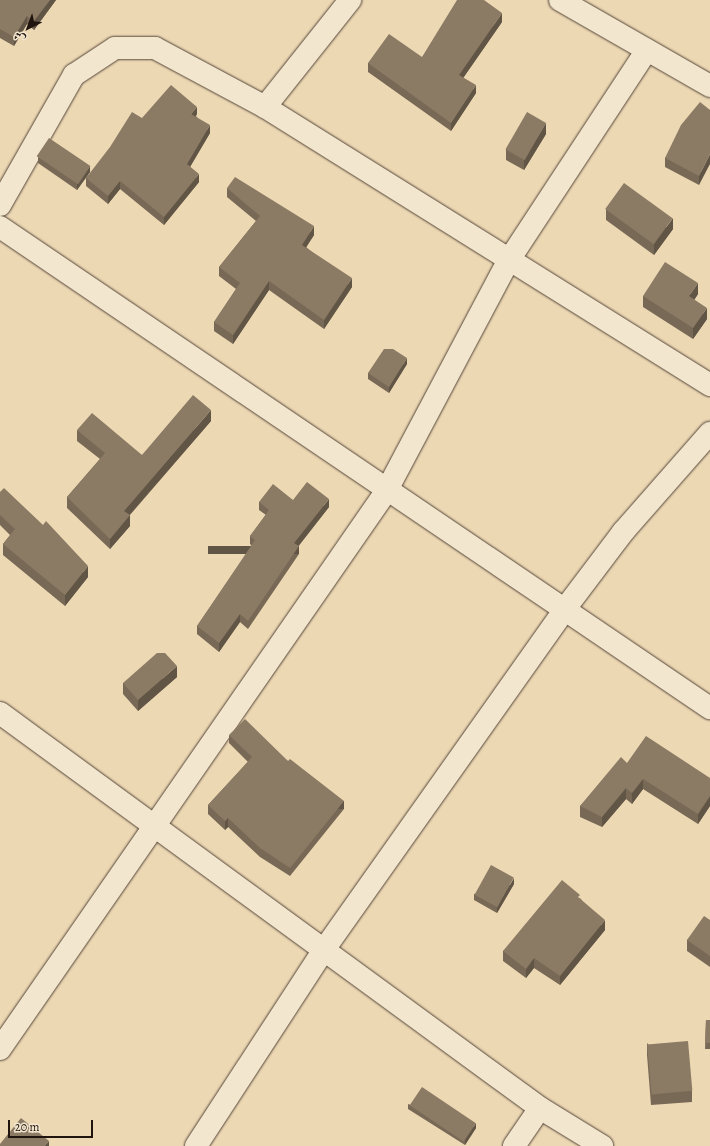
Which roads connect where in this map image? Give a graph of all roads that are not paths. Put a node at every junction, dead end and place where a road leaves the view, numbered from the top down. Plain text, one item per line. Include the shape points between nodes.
1 (350, 0) edge
2 (560, 0) edge
3 (647, 50) junction
4 (710, 86) edge
5 (265, 107) junction
6 (0, 205) edge
7 (0, 227) edge
8 (509, 260) junction
9 (710, 385) edge
10 (710, 434) edge
11 (388, 490) junction
12 (564, 610) junction
13 (710, 708) edge
14 (0, 713) edge
15 (155, 827) junction
16 (323, 951) junction
17 (0, 1049) edge
18 (540, 1108) junction
19 (196, 1146) edge
20 (514, 1146) edge
21 (602, 1146) edge

1 - 5 street
2 - 3 street
3 - 4 street
3 - 8 street
5 - 6 street via 155,48 115,48 74,75
5 - 8 street
7 - 11 street
8 - 9 street
8 - 11 street
10 - 12 street via 623,532
11 - 12 street
11 - 15 street
12 - 13 street
12 - 16 street
14 - 15 street
15 - 16 street
15 - 17 street
16 - 18 street
16 - 19 street
18 - 20 street
18 - 21 street

